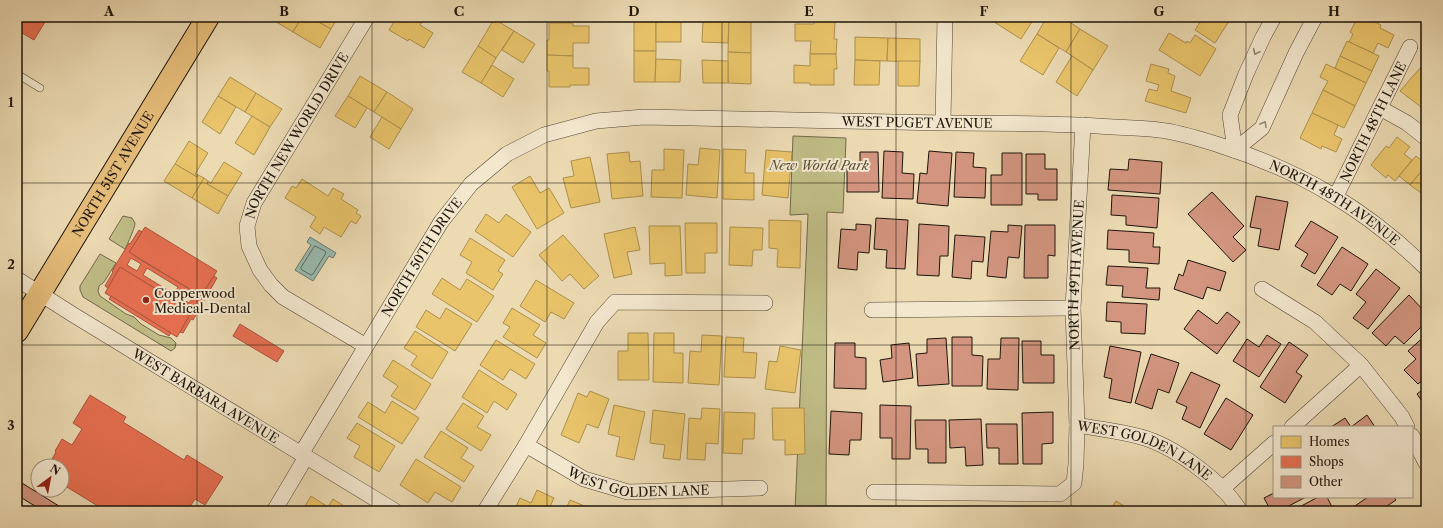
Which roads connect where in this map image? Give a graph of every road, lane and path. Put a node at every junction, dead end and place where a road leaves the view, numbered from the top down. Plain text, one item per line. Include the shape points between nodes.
1 (208, 17) edge
2 (367, 17) edge
3 (945, 17) edge
4 (1274, 17) edge
5 (1315, 17) edge
6 (1410, 48) dead end
7 (17, 74) edge
8 (40, 88) dead end
9 (1380, 108) junction
10 (596, 120) joint
11 (943, 122) junction
12 (1083, 125) junction
13 (1426, 138) edge
14 (1235, 150) junction
15 (1336, 196) junction
16 (1426, 268) edge
17 (17, 279) edge
18 (1262, 289) dead end
19 (40, 294) junction
20 (765, 303) dead end
21 (1073, 308) junction
22 (872, 310) dead end
23 (17, 332) edge
24 (366, 346) junction
25 (1361, 365) junction
26 (1077, 425) junction
27 (1293, 426) edge
28 (1406, 426) edge
29 (1413, 438) edge
30 (1273, 444) edge
31 (526, 445) junction
32 (304, 456) junction
33 (1426, 463) edge
34 (760, 488) dead end
35 (1222, 489) junction
36 (874, 492) dead end
37 (274, 511) edge
38 (395, 511) edge
39 (485, 511) edge
40 (1240, 511) edge

1 - 19 main road, NORTH 51ST AVENUE
2 - 24 street, NORTH NEW WORLD DRIVE via 254,203 247,226 252,254 271,285 283,297
3 - 11 street
4 -> 14 street via 1254,55 1230,114
14 -> 5 street via 1262,128
6 - 9 street, NORTH 48TH LANE
7 - 8 lane
9 - 13 street via 1407,123
9 - 15 street, NORTH 48TH LANE
10 - 11 street, WEST PUGET AVENUE via 644,117
10 - 24 street, NORTH 50TH DRIVE via 544,135 507,154 471,184 441,222
11 - 12 street, WEST PUGET AVENUE
12 - 14 street, WEST PUGET AVENUE via 1160,130
12 - 21 street, NORTH 49TH AVENUE
14 - 15 street, NORTH 48TH AVENUE via 1274,165
15 - 16 street, NORTH 48TH AVENUE via 1388,233
17 - 19 street, WEST BARBARA AVENUE
18 - 25 street via 1315,322
19 - 23 main road, NORTH 51ST AVENUE
19 - 32 street, WEST BARBARA AVENUE
20 - 31 street via 615,302 597,322
21 - 22 street
21 - 26 street, NORTH 49TH AVENUE
24 - 32 street, NORTH 50TH DRIVE
25 - 27 street
25 - 28 street
26 - 35 street, WEST GOLDEN LANE via 1141,437 1171,450 1202,470
26 - 36 street, WEST GOLDEN LANE via 1074,484 1060,494
29 - 33 street
30 - 35 street
31 - 34 street, WEST GOLDEN LANE via 584,479 628,492
31 - 39 street
32 - 37 street, NORTH 50TH DRIVE
32 - 38 street, WEST BARBARA AVENUE
35 - 40 street, WEST GOLDEN LANE

